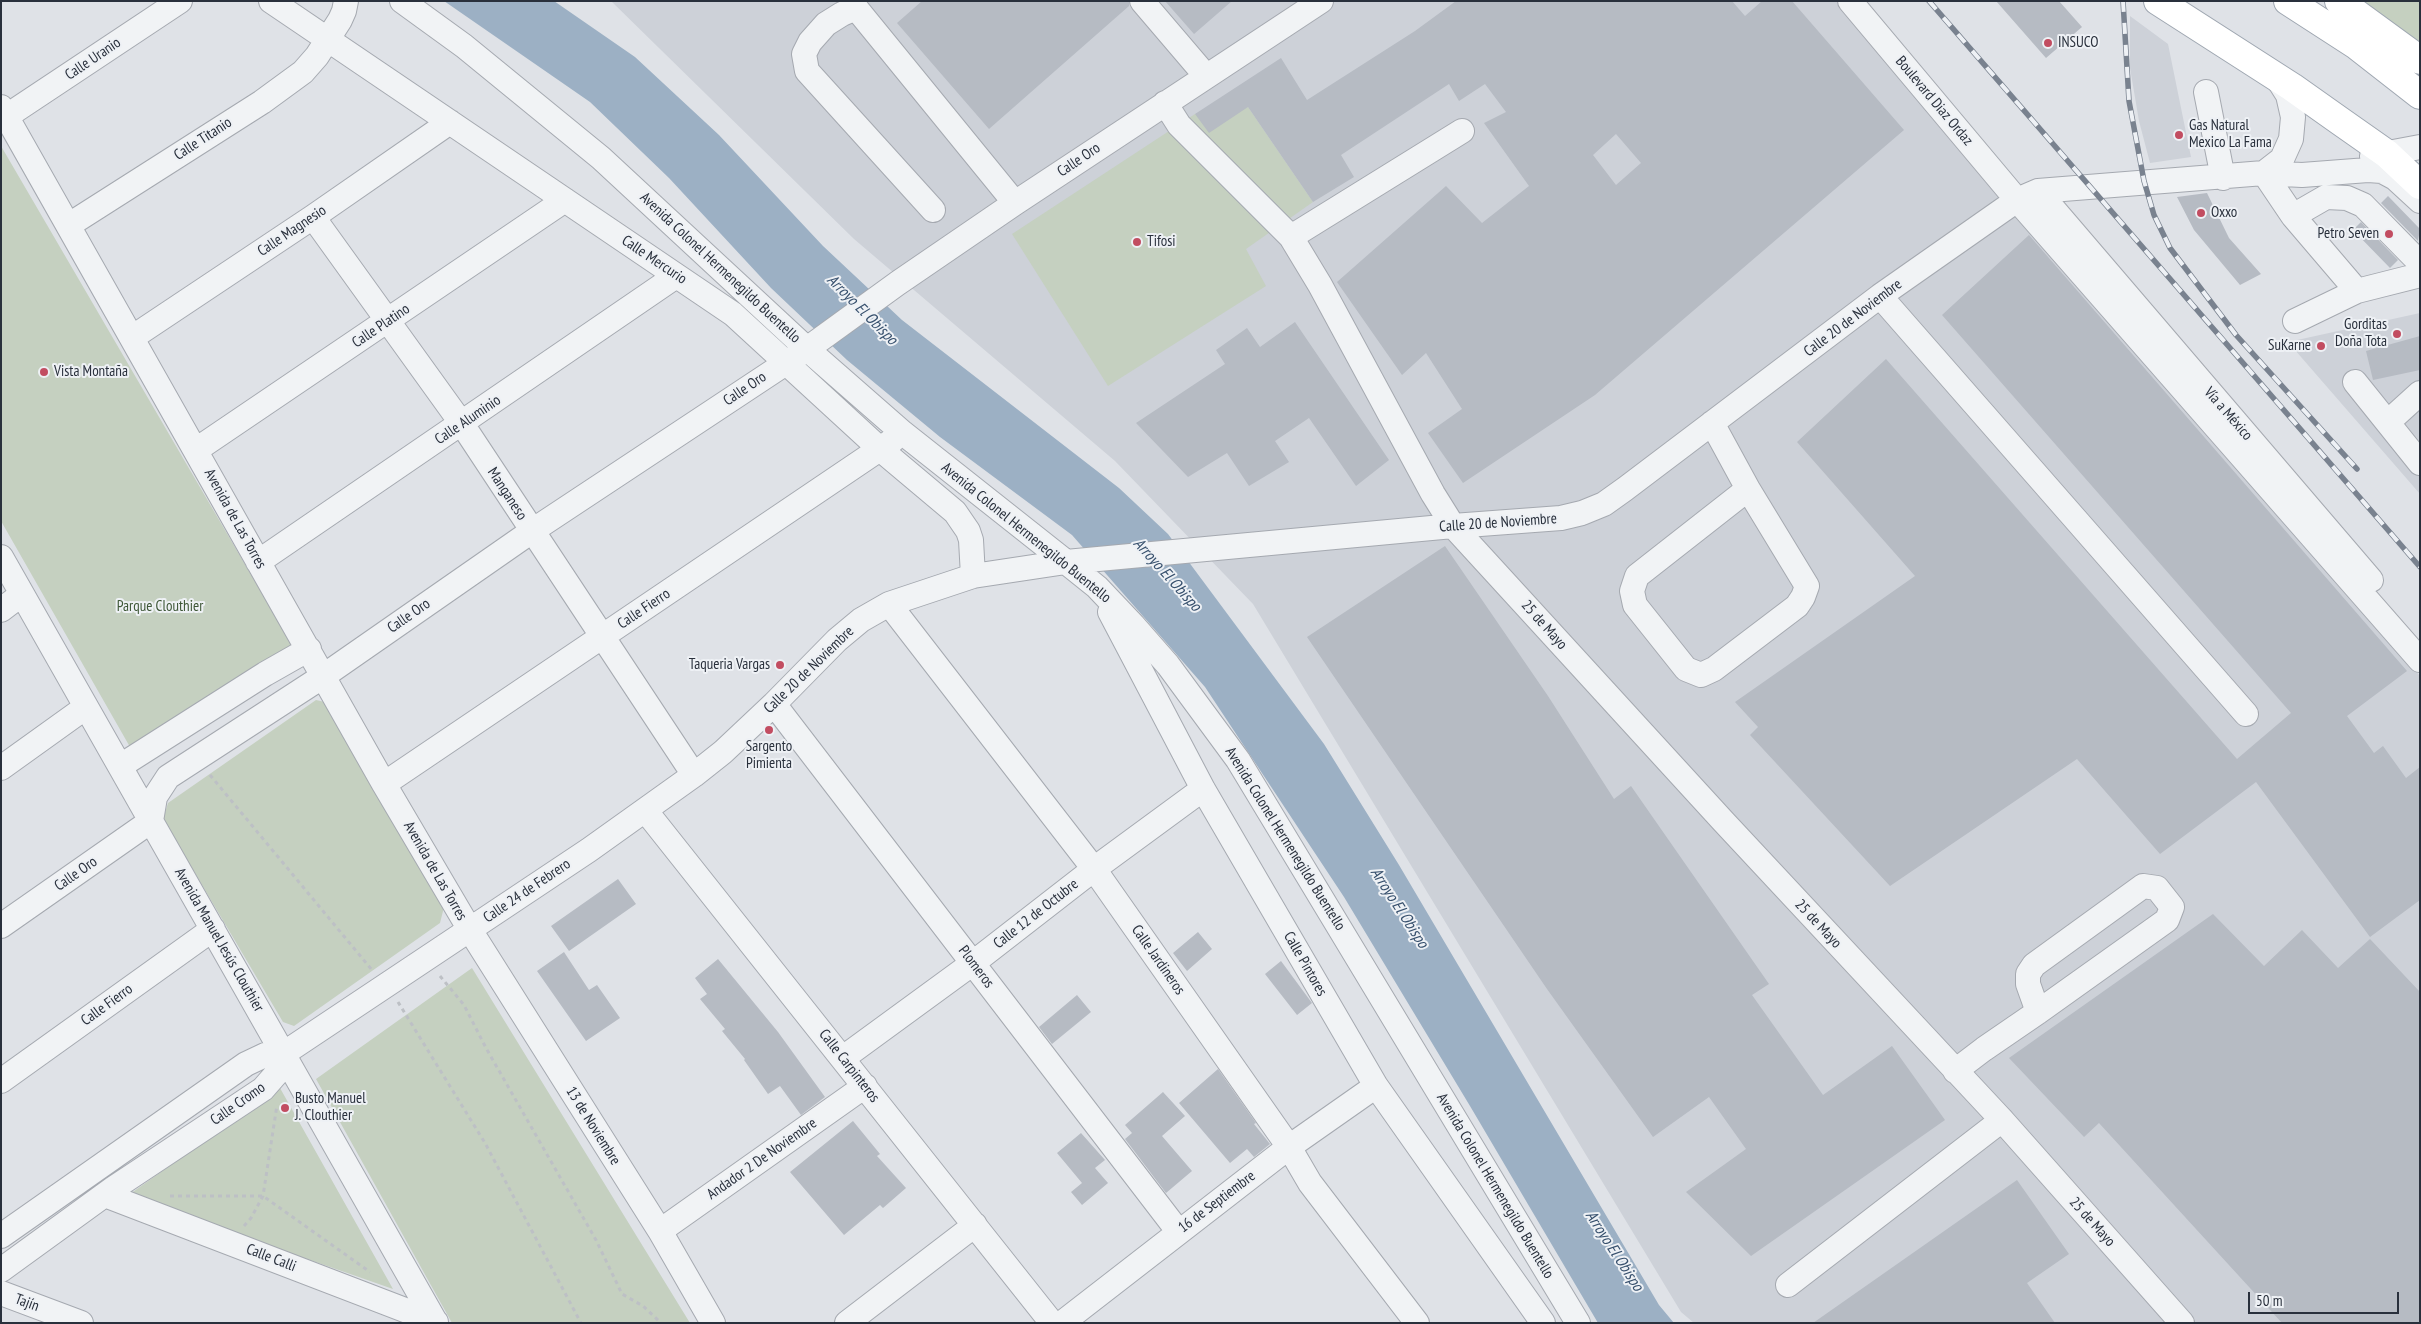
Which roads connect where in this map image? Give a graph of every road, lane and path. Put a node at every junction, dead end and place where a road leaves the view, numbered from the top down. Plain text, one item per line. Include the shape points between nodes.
1 (180, 1) edge
2 (271, 1) edge
3 (346, 1) edge
4 (402, 1) edge
5 (1142, 1) edge
6 (1320, 1) edge
7 (1850, 1) edge
8 (2158, 1) edge
9 (2288, 1) edge
10 (2339, 1) edge
11 (855, 5) edge
12 (326, 40) junction
13 (2420, 60) edge
14 (1206, 76) junction
15 (2276, 76) junction
16 (2206, 92) dead end
17 (2420, 95) edge
18 (1165, 103) junction
19 (4, 111) edge
20 (450, 122) junction
21 (1462, 131) dead end
22 (2420, 147) edge
23 (2387, 154) junction
24 (2267, 174) junction
25 (2223, 178) junction
26 (2420, 185) edge
27 (2028, 195) junction
28 (565, 200) junction
29 (2420, 201) edge
30 (1015, 203) junction
31 (933, 210) dead end
32 (2293, 216) junction
33 (313, 217) junction
34 (68, 226) junction
35 (1291, 238) junction
36 (2420, 264) edge
37 (2420, 275) edge
38 (676, 276) junction
39 (2357, 291) junction
40 (749, 294) junction
41 (1880, 296) junction
42 (733, 314) junction
43 (2295, 321) dead end
44 (387, 322) junction
45 (133, 337) junction
46 (813, 344) junction
47 (786, 362) junction
48 (2355, 382) dead end
49 (2420, 393) edge
50 (2388, 422) junction
51 (1712, 423) junction
52 (462, 424) junction
53 (903, 434) junction
54 (880, 449) junction
55 (196, 450) junction
56 (2420, 463) edge
57 (1748, 489) junction
58 (1453, 526) junction
59 (532, 531) junction
60 (1, 557) edge
61 (258, 562) junction
62 (1066, 562) junction
63 (973, 576) junction
64 (1097, 588) junction
65 (22, 594) junction
66 (889, 604) junction
67 (1, 610) edge
68 (2420, 636) edge
69 (601, 638) junction
70 (309, 649) junction
71 (2420, 660) edge
72 (324, 675) junction
73 (774, 704) junction
74 (86, 707) junction
75 (2246, 714) dead end
76 (196, 759) junction
77 (118, 760) junction
78 (1, 768) edge
79 (694, 775) junction
80 (168, 777) junction
81 (384, 784) junction
82 (1203, 789) junction
83 (645, 810) junction
84 (151, 821) junction
85 (1094, 869) junction
86 (1, 926) edge
87 (213, 929) junction
88 (470, 930) junction
89 (426, 959) junction
90 (973, 963) junction
91 (385, 986) junction
92 (2038, 1012) junction
93 (844, 1058) junction
94 (287, 1060) junction
95 (1955, 1071) junction
96 (1, 1081) edge
97 (865, 1086) junction
98 (1376, 1086) junction
99 (2002, 1120) junction
100 (1289, 1146) junction
101 (105, 1195) junction
102 (166, 1196) dead end
103 (263, 1196) junction
104 (975, 1225) junction
105 (1178, 1231) junction
106 (660, 1232) junction
107 (1, 1236) edge
108 (229, 1242) junction
109 (1, 1270) edge
110 (377, 1277) dead end
111 (1788, 1285) dead end
112 (1, 1294) edge
113 (872, 1316) edge
114 (436, 1322) edge
115 (1542, 1322) edge
116 (81, 1323) edge
117 (580, 1323) edge
118 (661, 1323) edge
119 (713, 1323) edge
120 (847, 1323) edge
121 (1052, 1323) edge
122 (1062, 1323) edge
123 (1416, 1323) edge
124 (1578, 1323) edge
125 (2182, 1323) edge

1 - 19 street, Calle Uranio
2 - 12 street, Calle Mercurio
3 - 12 street, Calle Titanio via 342,16
4 - 40 street, Avenida Colonel Hermenegildo Buentello via 464,46 601,158
5 - 14 street
6 - 14 street, Calle Oro
7 - 27 street, Boulevard Diaz Ordaz
8 - 15 main road
9 - 17 main road via 2356,45
10 - 13 main road
11 - 30 street
11 - 31 street via 826,24 810,42 804,54 807,71
12 - 20 street, Calle Mercurio
12 - 34 street, Calle Titanio via 317,56 286,85
14 - 18 street, Calle Oro
15 - 23 main road
15 - 24 street via 2290,102 2293,117 2291,139 2282,159
16 - 25 street
18 - 30 street, Calle Oro
18 - 35 street, 25 de Mayo via 1179,125
19 - 34 street, Avenida de Las Torres
20 - 28 street, Calle Mercurio
20 - 33 street, Calle Magnesio
21 - 35 street
22 - 23 street
23 - 24 street
23 - 26 main road
24 - 25 street
24 - 29 street via 2382,171 2395,178
24 - 32 street
25 - 27 street via 2144,181
27 - 41 street, Calle 20 de Noviembre
27 - 68 street, Vía a México
27 - 71 street
28 - 38 street, Calle Mercurio
28 - 44 street, Calle Platino
30 - 46 street, Calle Oro
32 - 36 street via 2326,197 2347,198 2363,205
32 - 39 street
33 - 44 street, Manganeso
33 - 45 street, Calle Magnesio
34 - 45 street, Avenida de Las Torres
35 - 58 street, 25 de Mayo
37 - 39 street
38 - 42 street, Calle Mercurio
38 - 52 street, Calle Aluminio
39 - 43 street
40 - 42 street
40 - 46 street, Avenida Colonel Hermenegildo Buentello
41 - 51 street, Calle 20 de Noviembre
41 - 75 street
42 - 47 street, Calle Mercurio
44 - 52 street, Manganeso
44 - 55 street, Calle Platino
45 - 55 street, Avenida de Las Torres
46 - 47 street, Calle Oro
46 - 53 street, Avenida Colonel Hermenegildo Buentello
47 - 54 street, Calle Mercurio
47 - 59 street, Calle Oro
48 - 50 street
49 - 50 street
50 - 56 street
51 - 57 street
51 - 58 street, Calle 20 de Noviembre via 1604,504 1582,513 1561,518
52 - 59 street, Manganeso
52 - 61 street, Calle Aluminio
53 - 54 street, Calle Fierro
53 - 62 street, Avenida Colonel Hermenegildo Buentello
54 - 63 street, Calle Mercurio via 955,512 971,540
54 - 69 street, Calle Fierro
55 - 61 street, Avenida de Las Torres
57 - 57 street via 1807,586 1797,606 1714,669 1701,675 1686,669 1635,605 1632,590 1637,576
58 - 62 street, Calle 20 de Noviembre
58 - 95 street, 25 de Mayo
59 - 69 street, Manganeso
59 - 72 street, Calle Oro
60 - 65 street, Avenida Manuel Jesús Clouthier
61 - 70 street, Avenida de Las Torres
62 - 63 street, Calle 20 de Noviembre
62 - 64 street, Avenida Colonel Hermenegildo Buentello
63 - 66 street, Calle 20 de Noviembre
64 - 82 street, Calle Pintores
64 - 124 street, Avenida Colonel Hermenegildo Buentello via 1168,665 1238,760
65 - 67 street
65 - 74 street, Avenida Manuel Jesús Clouthier
66 - 73 street, Calle 20 de Noviembre via 861,620 837,640
66 - 85 street, Calle Jardineros
69 - 79 street, Manganeso
69 - 81 street, Calle Fierro
70 - 72 street, Avenida de Las Torres
70 - 77 street
72 - 76 street, Calle Oro
72 - 81 street, Avenida de Las Torres
73 - 79 street, Calle 20 de Noviembre
73 - 90 street, Plomeros
74 - 77 street, Avenida Manuel Jesús Clouthier
74 - 78 street
76 - 80 street, Calle Oro
76 - 91 path
77 - 80 street via 141,779
77 - 84 street, Avenida Manuel Jesús Clouthier
79 - 83 street, Calle 24 de Febrero
80 - 84 street via 156,797
81 - 88 street, Avenida de Las Torres
82 - 85 street, Calle 12 de Octubre
82 - 98 street, Calle Pintores
83 - 88 street, Calle 24 de Febrero
83 - 93 street, Calle Carpinteros
84 - 86 street, Calle Oro
84 - 87 street, Avenida Manuel Jesús Clouthier
85 - 90 street, Calle 12 de Octubre
85 - 100 street, Calle Jardineros
87 - 94 street, Avenida Manuel Jesús Clouthier
87 - 96 street, Calle Fierro
88 - 89 street, Calle 24 de Febrero
88 - 106 street, 13 de Noviembre
89 - 91 street, Calle 24 de Febrero
89 - 118 path via 464,1005 596,1240 622,1294 643,1306
90 - 93 street, Calle 12 de Octubre
90 - 105 street, Plomeros
91 - 94 street, Calle 24 de Febrero
91 - 117 path via 406,1010 485,1143
92 - 92 street via 2167,920 2172,907 2158,888 2143,886 2034,965 2028,974 2028,984
92 - 95 street
93 - 97 street, Calle Carpinteros
94 - 101 street, Calle Cromo via 263,1088
94 - 103 path
94 - 107 street, Calle Cromo via 265,1054 246,1064
94 - 114 street, Avenida Manuel Jesús Clouthier
95 - 99 street, 25 de Mayo
97 - 104 street, Calle Carpinteros
97 - 106 street, Andador 2 De Noviembre
98 - 100 street, 16 de Septiembre
98 - 115 street, Calle Pintores
99 - 111 street
99 - 125 street, 25 de Mayo
100 - 105 street, 16 de Septiembre
100 - 123 street, Calle Jardineros via 1310,1183
101 - 108 street, Calle Calli
101 - 109 street, Calle Cromo
102 - 103 path
103 - 108 path via 251,1218
103 - 110 path
104 - 113 street
104 - 121 street, Calle Carpinteros
105 - 122 street, 16 de Septiembre
106 - 119 street, 13 de Noviembre
108 - 114 street, Calle Calli
112 - 116 street, Tajín
113 - 120 street

